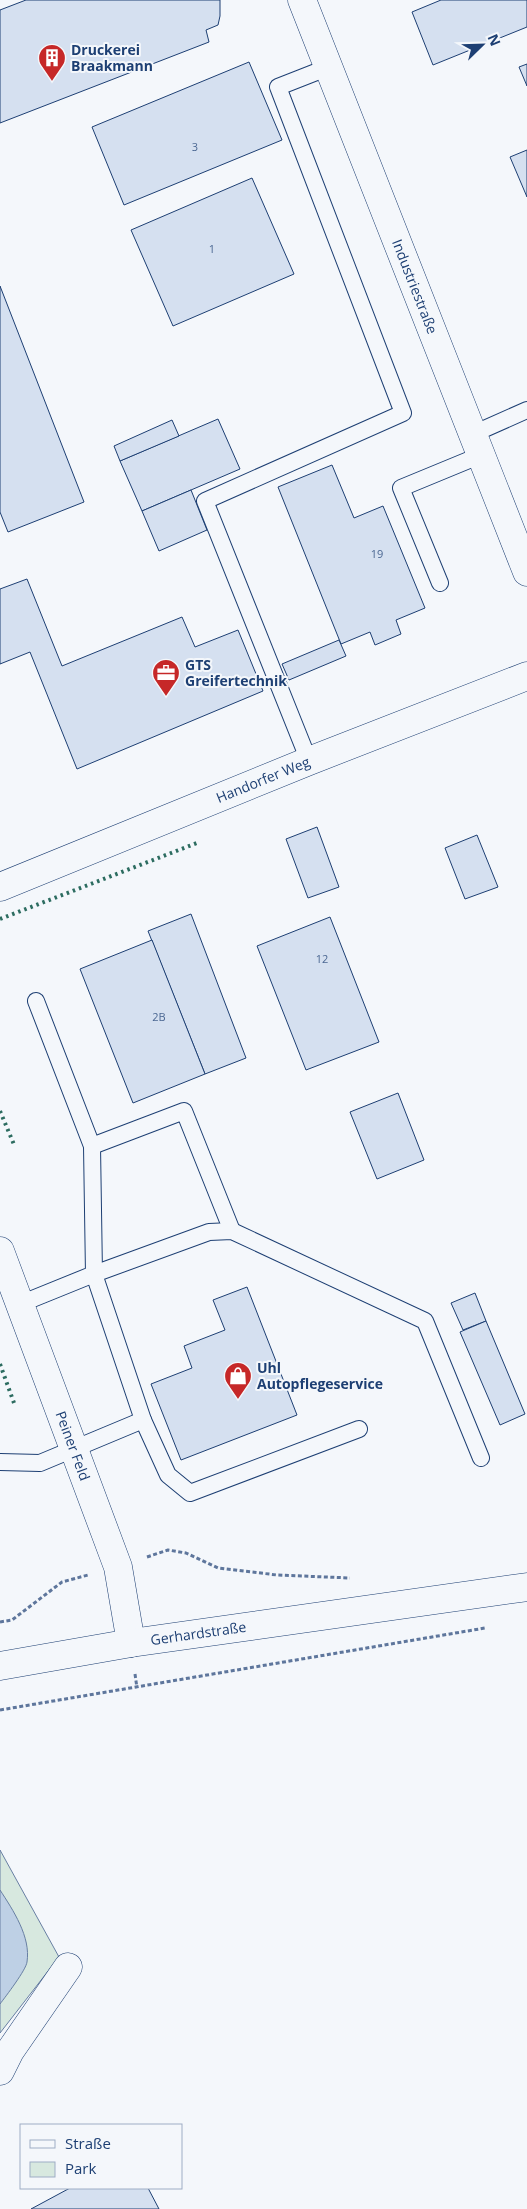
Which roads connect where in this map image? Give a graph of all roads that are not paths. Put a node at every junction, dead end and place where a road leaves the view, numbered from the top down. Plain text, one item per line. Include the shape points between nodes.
1 (302, 0) edge
2 (329, 67) junction
3 (527, 410) edge
4 (477, 445) junction
5 (527, 572) edge
6 (440, 583) dead end
7 (527, 676) edge
8 (309, 761) junction
9 (0, 887) edge
10 (36, 1000) dead end
11 (92, 1146) junction
12 (232, 1231) junction
13 (0, 1251) edge
14 (94, 1274) junction
15 (20, 1304) junction
16 (143, 1420) junction
17 (358, 1429) dead end
18 (74, 1449) junction
19 (481, 1458) dead end
20 (0, 1462) edge
21 (527, 1586) edge
22 (131, 1643) junction
23 (0, 1666) edge
24 (68, 1967) dead end
25 (0, 2071) edge

1 - 2 street, Industriestraße
2 - 4 street, Industriestraße
2 - 8 lane via 278,87 403,413 205,501
3 - 4 lane
4 - 5 street, Industriestraße
4 - 6 lane via 401,488
7 - 8 street, Handorfer Weg
8 - 9 street, Handorfer Weg
10 - 11 lane
11 - 12 lane via 184,1110
11 - 14 lane
12 - 14 lane via 209,1232
12 - 19 lane via 425,1321
13 - 15 street, Peiner Feld
14 - 15 lane
14 - 16 lane
15 - 18 street, Peiner Feld
16 - 17 lane via 168,1475 190,1493
16 - 18 lane
18 - 20 lane via 40,1463
18 - 22 street, Peiner Feld via 118,1567
21 - 22 street, Gerhardstraße
22 - 23 street, Gerhardstraße
24 - 25 street via 10,2051

